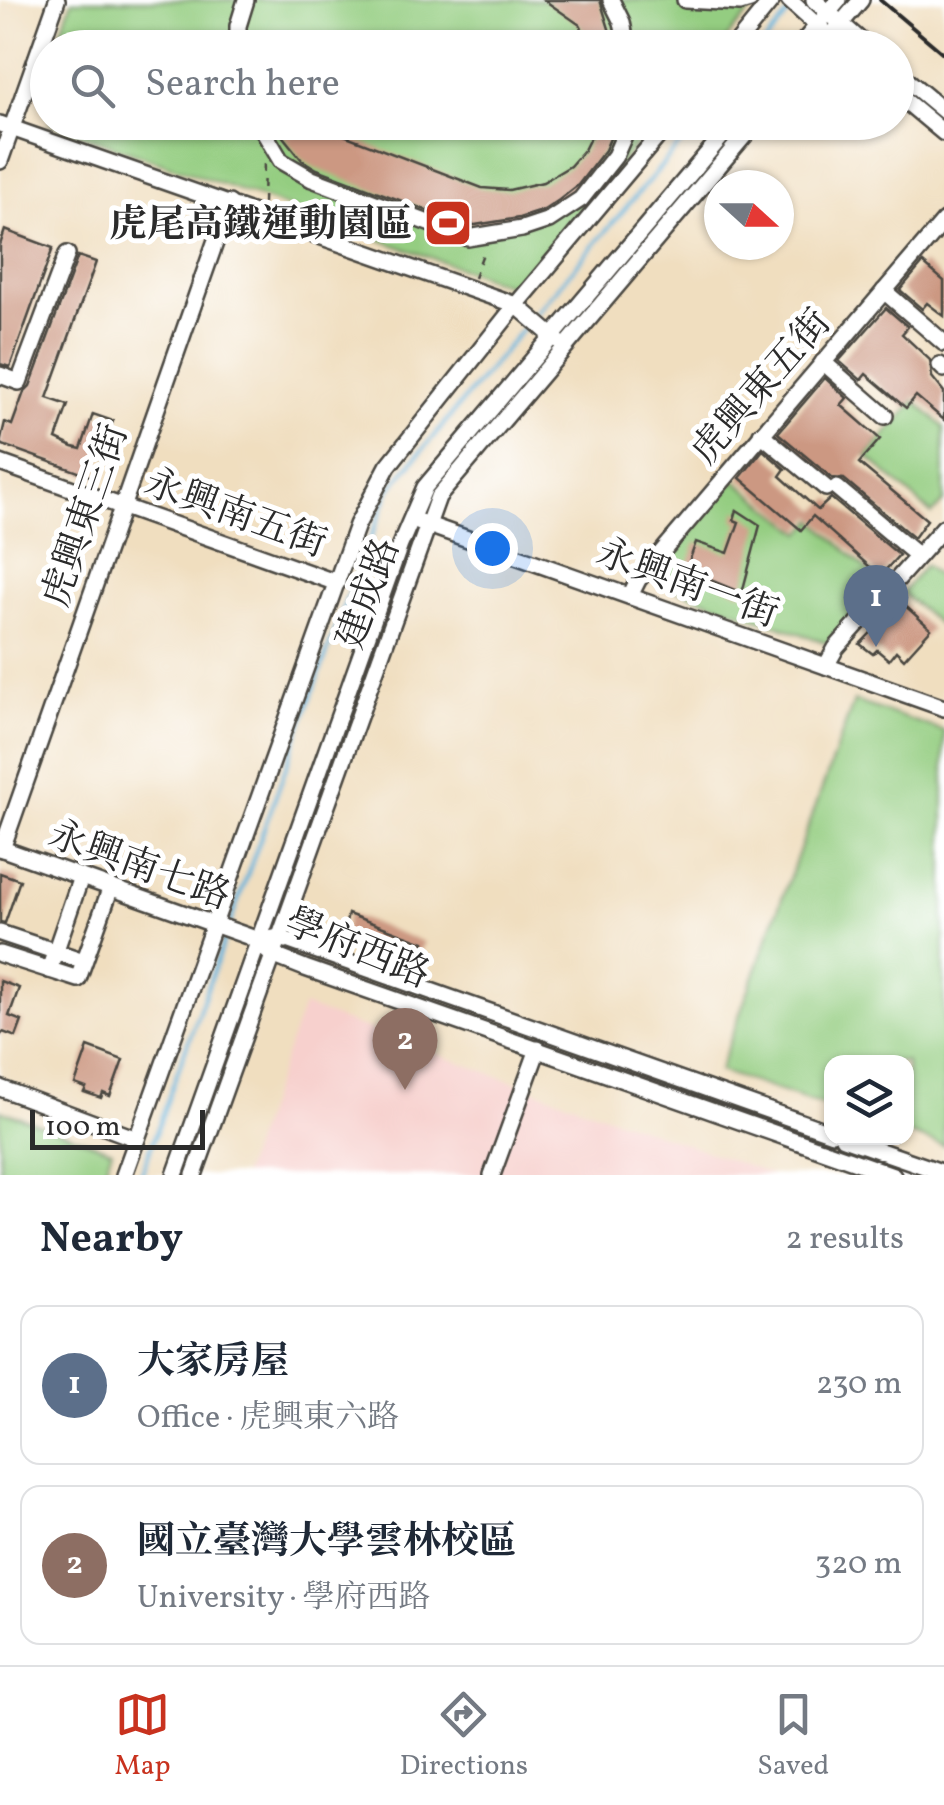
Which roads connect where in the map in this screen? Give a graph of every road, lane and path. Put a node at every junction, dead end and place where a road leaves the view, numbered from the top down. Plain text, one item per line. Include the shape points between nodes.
1 (57, 0) edge
2 (246, 0) edge
3 (611, 0) edge
4 (685, 0) edge
5 (750, 0) edge
6 (772, 0) edge
7 (789, 0) edge
8 (861, 0) edge
9 (827, 22) edge
10 (45, 30) edge
11 (238, 30) edge
12 (624, 30) edge
13 (747, 30) edge
14 (30, 67) edge
15 (914, 86) edge
16 (914, 108) edge
17 (944, 112) edge
18 (6, 126) edge
19 (944, 133) edge
20 (30, 134) edge
21 (46, 140) edge
22 (262, 140) edge
23 (268, 140) edge
24 (622, 140) edge
25 (655, 140) edge
26 (719, 140) edge
27 (739, 140) edge
28 (0, 161) edge
29 (229, 204) junction
30 (263, 204) dead end
31 (944, 221) edge
32 (489, 237) junction
33 (67, 254) dead end
34 (474, 278) dead end
35 (884, 291) junction
36 (520, 308) junction
37 (555, 338) junction
38 (944, 342) edge
39 (823, 362) junction
40 (0, 375) edge
41 (886, 416) dead end
42 (761, 434) junction
43 (0, 464) edge
44 (121, 504) junction
45 (418, 521) junction
46 (942, 532) edge
47 (918, 556) junction
48 (337, 583) junction
49 (630, 596) junction
50 (826, 666) junction
51 (944, 708) edge
52 (1, 849) edge
53 (81, 877) junction
54 (111, 888) junction
55 (217, 925) junction
56 (0, 932) edge
57 (278, 937) junction
58 (254, 939) junction
59 (55, 951) junction
60 (0, 954) edge
61 (272, 955) junction
62 (84, 962) junction
63 (48, 970) junction
64 (538, 1049) junction
65 (0, 1088) edge
66 (824, 1131) edge
67 (137, 1139) junction
68 (863, 1145) edge
69 (944, 1173) edge
70 (124, 1175) edge
71 (176, 1175) edge
72 (194, 1175) edge
73 (492, 1175) edge
74 (893, 1175) edge

1 - 10 street
2 - 11 street
3 - 12 street
4 - 5 street
6 - 13 street
7 - 9 street
8 - 9 street
14 - 18 street
15 - 17 street
16 - 19 street
18 - 20 street
18 - 28 street
21 - 29 street
22 - 30 path
23 - 32 street via 281,162 312,179 468,238
24 - 32 street via 581,199 549,220
25 - 36 street, 建成路
26 - 37 street, 建成路
27 - 37 street, 建成路
29 - 36 street
29 - 44 street, 虎興東三街
31 - 35 street, 虎興東五街
32 - 34 path
33 - 40 street via 19,382
35 - 38 street
35 - 39 street, 虎興東五街
36 - 37 street
36 - 48 street, 建成路 via 388,466
37 - 45 street, 建成路
39 - 41 street
39 - 42 street, 虎興東五街
42 - 47 street
42 - 49 street, 虎興東五街
43 - 44 street, 永興南五街
44 - 48 street, 永興南五街
44 - 52 street, 虎興東三街
45 - 49 street, 永興南一街
45 - 57 street, 建成路
45 - 58 street, 建成路
46 - 47 street
47 - 50 street
48 - 55 street, 建成路
49 - 50 street, 永興南一街
50 - 51 street, 永興南一街
52 - 53 street, 永興南七路
53 - 54 street, 永興南七路
53 - 59 street
54 - 55 street, 永興南七路
54 - 62 street
55 - 58 street, 永興南七路
55 - 67 street, 建成路
56 - 59 street
57 - 58 street, 學府西路
57 - 61 street, 建成路
57 - 66 street, 學府西路
58 - 61 street, 學府西路
58 - 71 street, 建成路
59 - 62 street
59 - 63 street
60 - 63 street
61 - 64 street, 學府西路
61 - 72 street, 建成路
62 - 63 street via 78,979
64 - 73 street
64 - 74 street, 學府西路
65 - 67 street
67 - 70 street, 建成路
68 - 69 street

